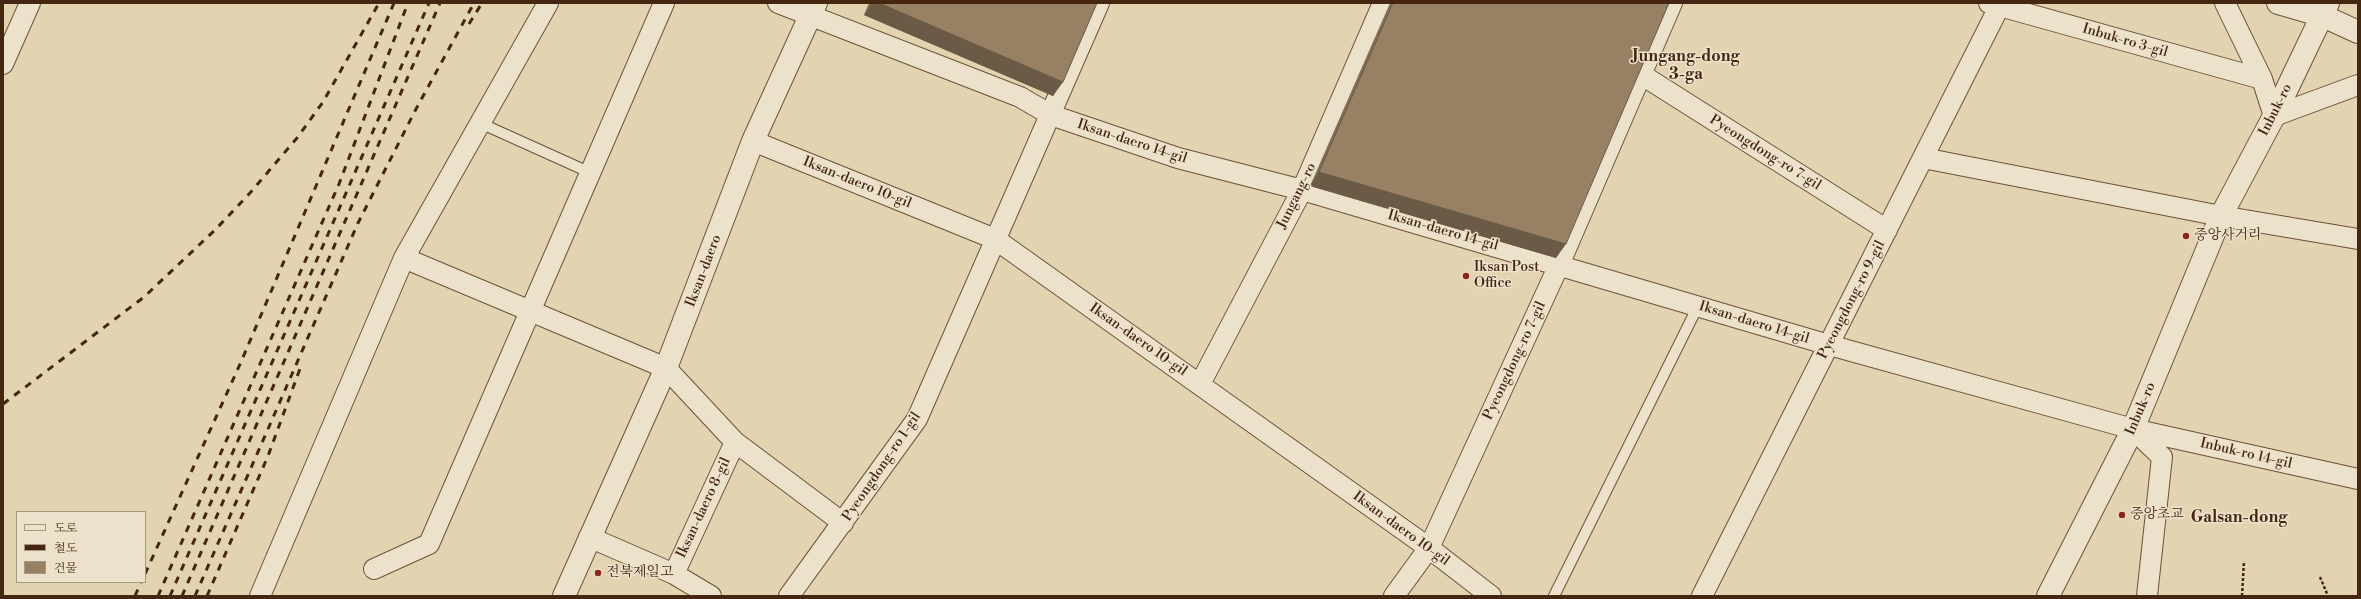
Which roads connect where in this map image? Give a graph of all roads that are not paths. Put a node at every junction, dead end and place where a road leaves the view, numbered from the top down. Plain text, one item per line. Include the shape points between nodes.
1 (30, 3) edge
2 (548, 3) edge
3 (664, 3) edge
4 (778, 3) edge
5 (1099, 3) edge
6 (1383, 3) edge
7 (1672, 3) edge
8 (2225, 3) edge
9 (2278, 3) edge
10 (2302, 3) edge
11 (1996, 4) edge
12 (813, 10) edge
13 (2325, 10) edge
14 (2358, 32) edge
15 (3, 64) edge
16 (1642, 75) junction
17 (2262, 79) junction
18 (2358, 85) edge
19 (1051, 116) junction
20 (2274, 116) junction
21 (480, 123) junction
22 (753, 140) junction
23 (1923, 158) junction
24 (591, 173) junction
25 (1302, 190) junction
26 (2221, 216) junction
27 (1887, 230) junction
28 (995, 239) junction
29 (2358, 239) edge
30 (404, 258) junction
31 (1560, 265) junction
32 (1698, 306) junction
33 (530, 311) junction
34 (1829, 345) junction
35 (666, 368) junction
36 (1200, 384) junction
37 (2134, 429) junction
38 (735, 442) junction
39 (2358, 479) edge
40 (843, 523) junction
41 (589, 537) junction
42 (1429, 548) junction
43 (374, 569) dead end
44 (674, 574) junction
45 (260, 596) edge
46 (564, 596) edge
47 (712, 596) edge
48 (789, 596) edge
49 (1394, 596) edge
50 (1491, 596) edge
51 (1554, 596) edge
52 (1702, 596) edge
53 (2048, 596) edge
54 (2147, 596) edge

1 - 15 street
2 - 21 street
3 - 24 street
4 - 12 street, Iksan-daero 14-gil
5 - 19 street
6 - 25 street, Jungang-ro
7 - 16 street, Pyeongdong-ro 7-gil
8 - 17 street
9 - 13 street
10 - 13 street
11 - 17 street, Inbuk-ro 3-gil
11 - 23 street, Pyeongdong-ro 9-gil
12 - 19 street, Iksan-daero 14-gil via 1020,97
12 - 22 street, Iksan-daero
13 - 14 street
13 - 20 street, Inbuk-ro
16 - 27 street, Pyeongdong-ro 7-gil
16 - 31 street, Pyeongdong-ro 7-gil
17 - 20 street
18 - 20 street
19 - 25 street, Iksan-daero 14-gil via 1178,158
19 - 28 street
20 - 26 street, Inbuk-ro
21 - 24 lane
21 - 30 street
22 - 28 street, Iksan-daero 10-gil
22 - 35 street, Iksan-daero
23 - 26 street
23 - 27 street, Pyeongdong-ro 9-gil
24 - 33 street
25 - 31 street, Iksan-daero 14-gil
25 - 36 street, Jungang-ro
26 - 29 street
26 - 37 street, Inbuk-ro
27 - 34 street, Pyeongdong-ro 9-gil
28 - 36 street, Iksan-daero 10-gil
28 - 40 street, Pyeongdong-ro 1-gil via 917,419
30 - 33 street
30 - 45 street
31 - 32 street, Iksan-daero 14-gil
31 - 42 street, Pyeongdong-ro 7-gil
32 - 34 street, Iksan-daero 14-gil
32 - 51 lane
33 - 35 street
33 - 43 street via 429,544
34 - 37 street, Iksan-daero 14-gil
34 - 52 street, Pyeongdong-ro 9-gil
35 - 38 street, Iksan-daero 8-gil
35 - 41 street, Iksan-daero
36 - 42 street, Iksan-daero 10-gil
37 - 39 street, Inbuk-ro 14-gil
37 - 53 street, Inbuk-ro
37 - 54 street via 2162,457
38 - 40 street, Iksan-daero 8-gil
38 - 44 street, Iksan-daero 8-gil
40 - 48 street, Pyeongdong-ro 1-gil
41 - 44 street
41 - 46 street, Iksan-daero
42 - 49 street, Pyeongdong-ro 7-gil
42 - 50 street, Iksan-daero 10-gil
44 - 47 street

